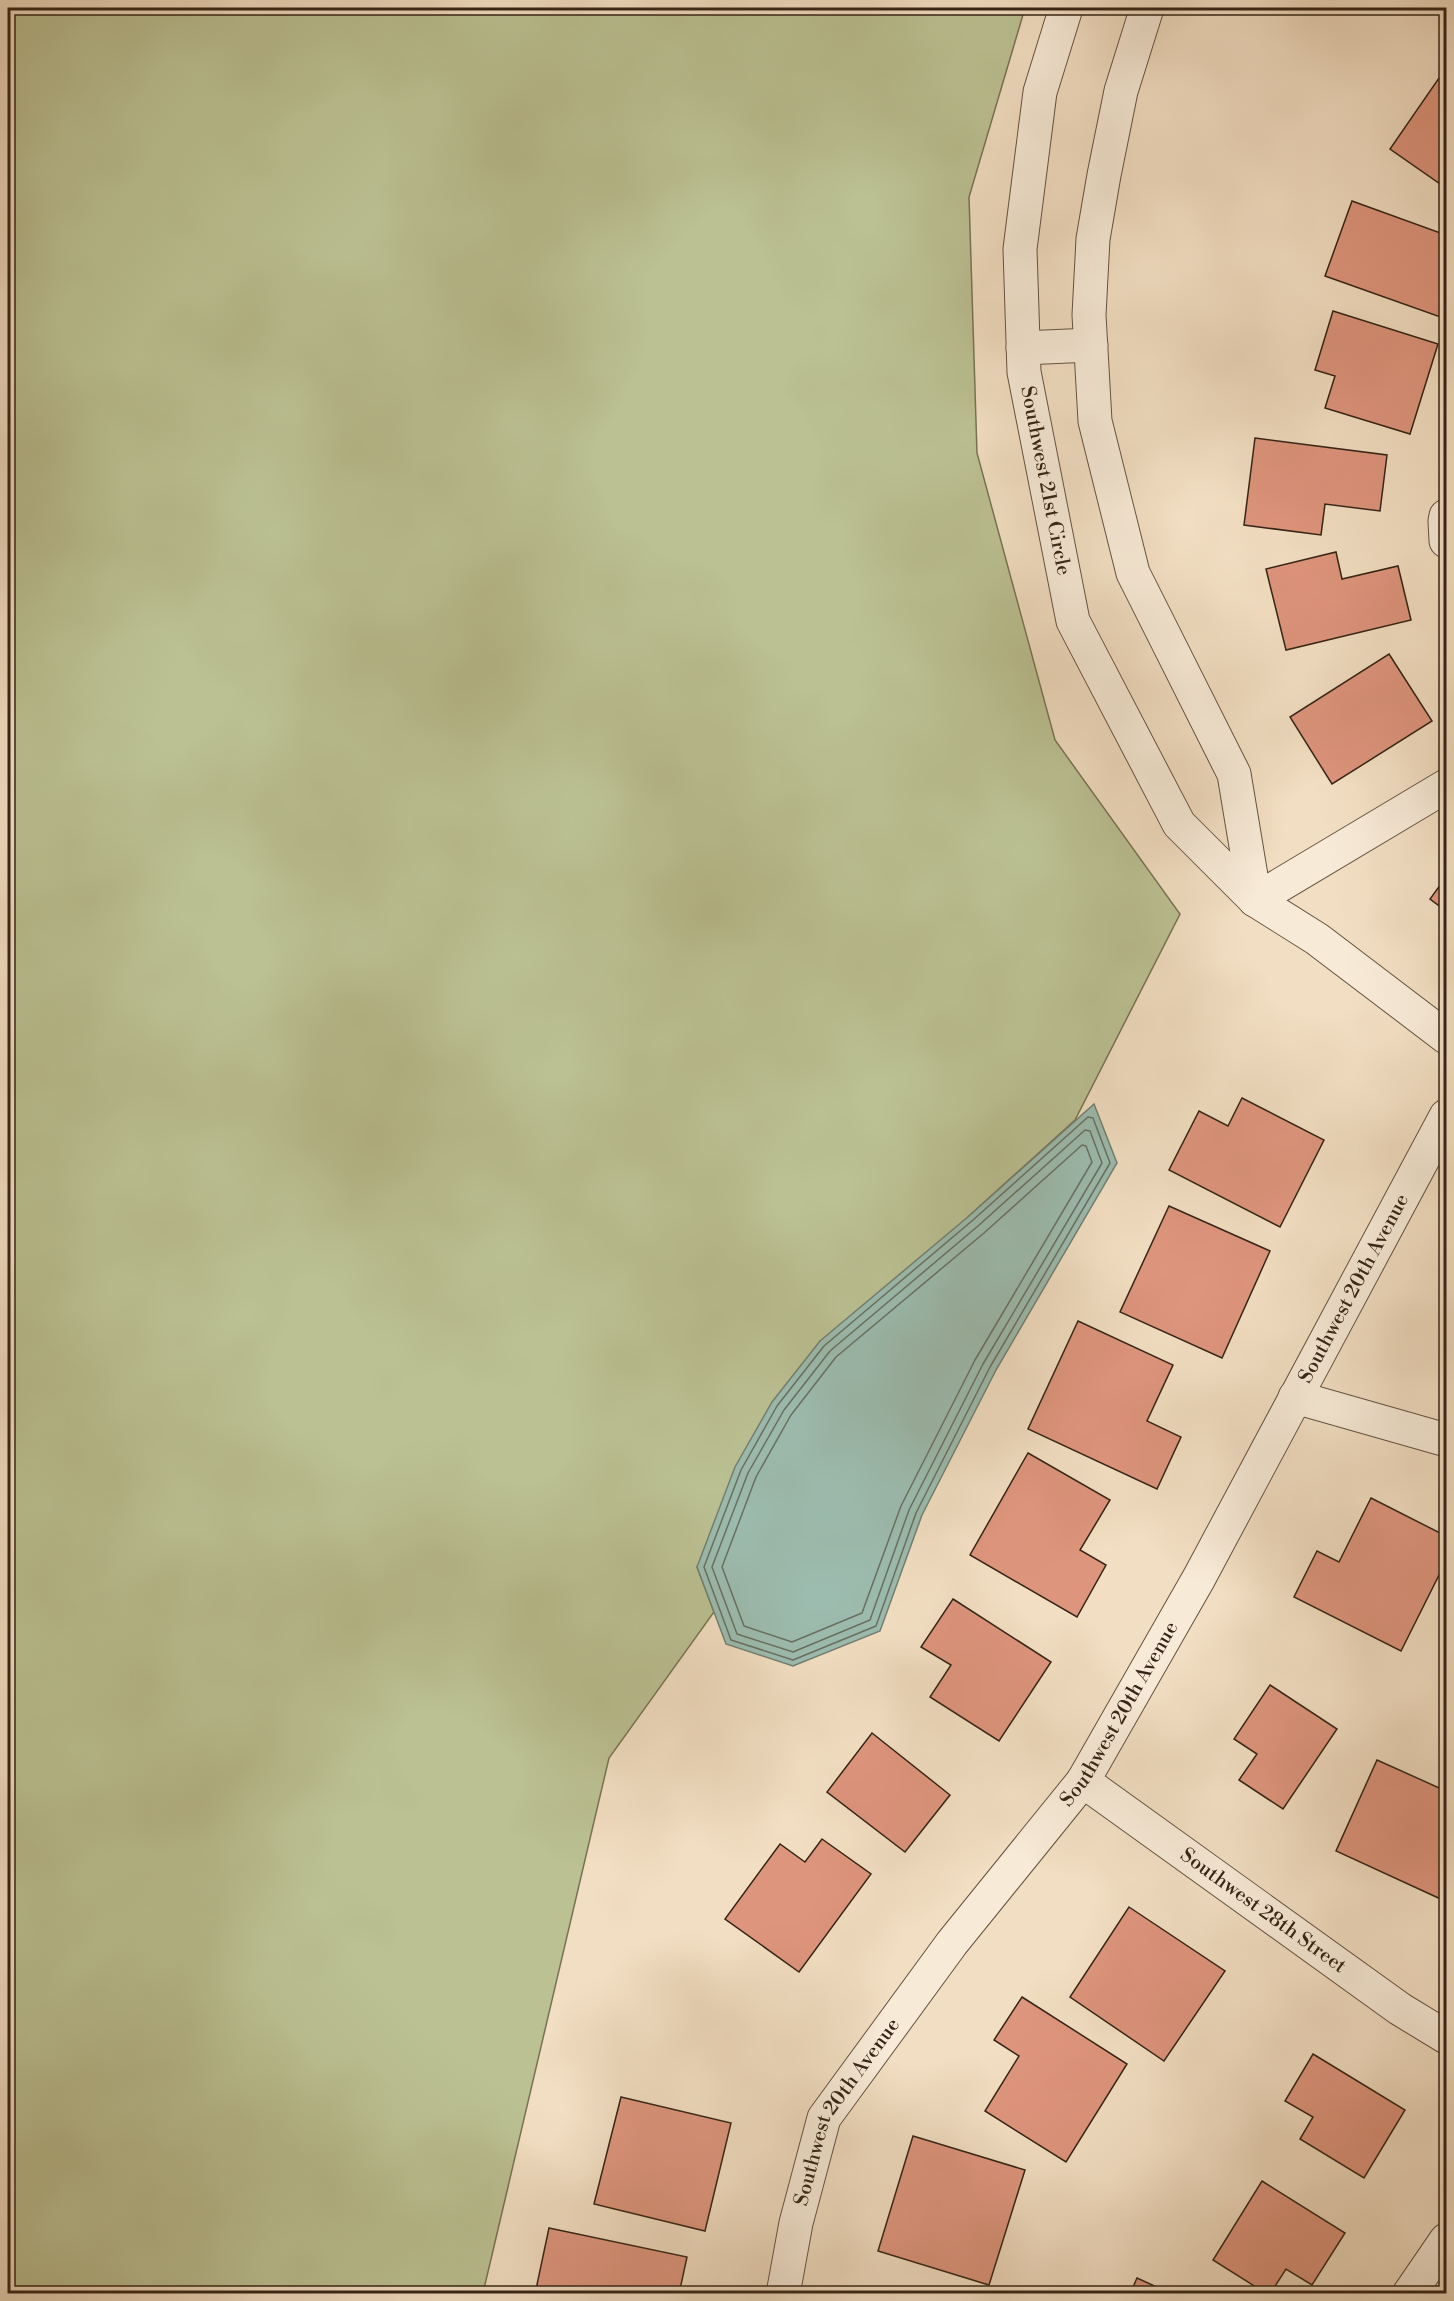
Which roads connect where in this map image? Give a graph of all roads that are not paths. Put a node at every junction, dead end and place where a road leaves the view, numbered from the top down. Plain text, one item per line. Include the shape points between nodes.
1 (1066, 8) edge
2 (1148, 8) edge
3 (1091, 345) junction
4 (1023, 348) junction
5 (1446, 516) edge
6 (1446, 541) edge
7 (1446, 786) edge
8 (1255, 900) junction
9 (1446, 1037) edge
10 (1446, 1116) edge
11 (1295, 1397) junction
12 (1446, 1440) edge
13 (1083, 1781) junction
14 (1446, 2037) edge
15 (1446, 2240) edge
16 (783, 2294) edge
17 (1409, 2294) edge

1 - 4 street, Southwest 21st Circle via 1040,92 1020,249
2 - 3 street via 1121,92 1104,175 1094,239
3 - 4 street
3 - 8 street via 1095,421 1133,573 1234,774
4 - 8 street, Southwest 21st Circle via 1024,372 1073,621 1179,824
5 - 6 street
7 - 8 street
8 - 9 street, Southwest 21st Circle via 1317,939
10 - 11 street, Southwest 20th Avenue
11 - 12 street
11 - 13 street, Southwest 20th Avenue
13 - 14 street, Southwest 28th Street via 1400,2009
13 - 16 street, Southwest 20th Avenue via 952,1943 824,2118 796,2223
15 - 17 street

